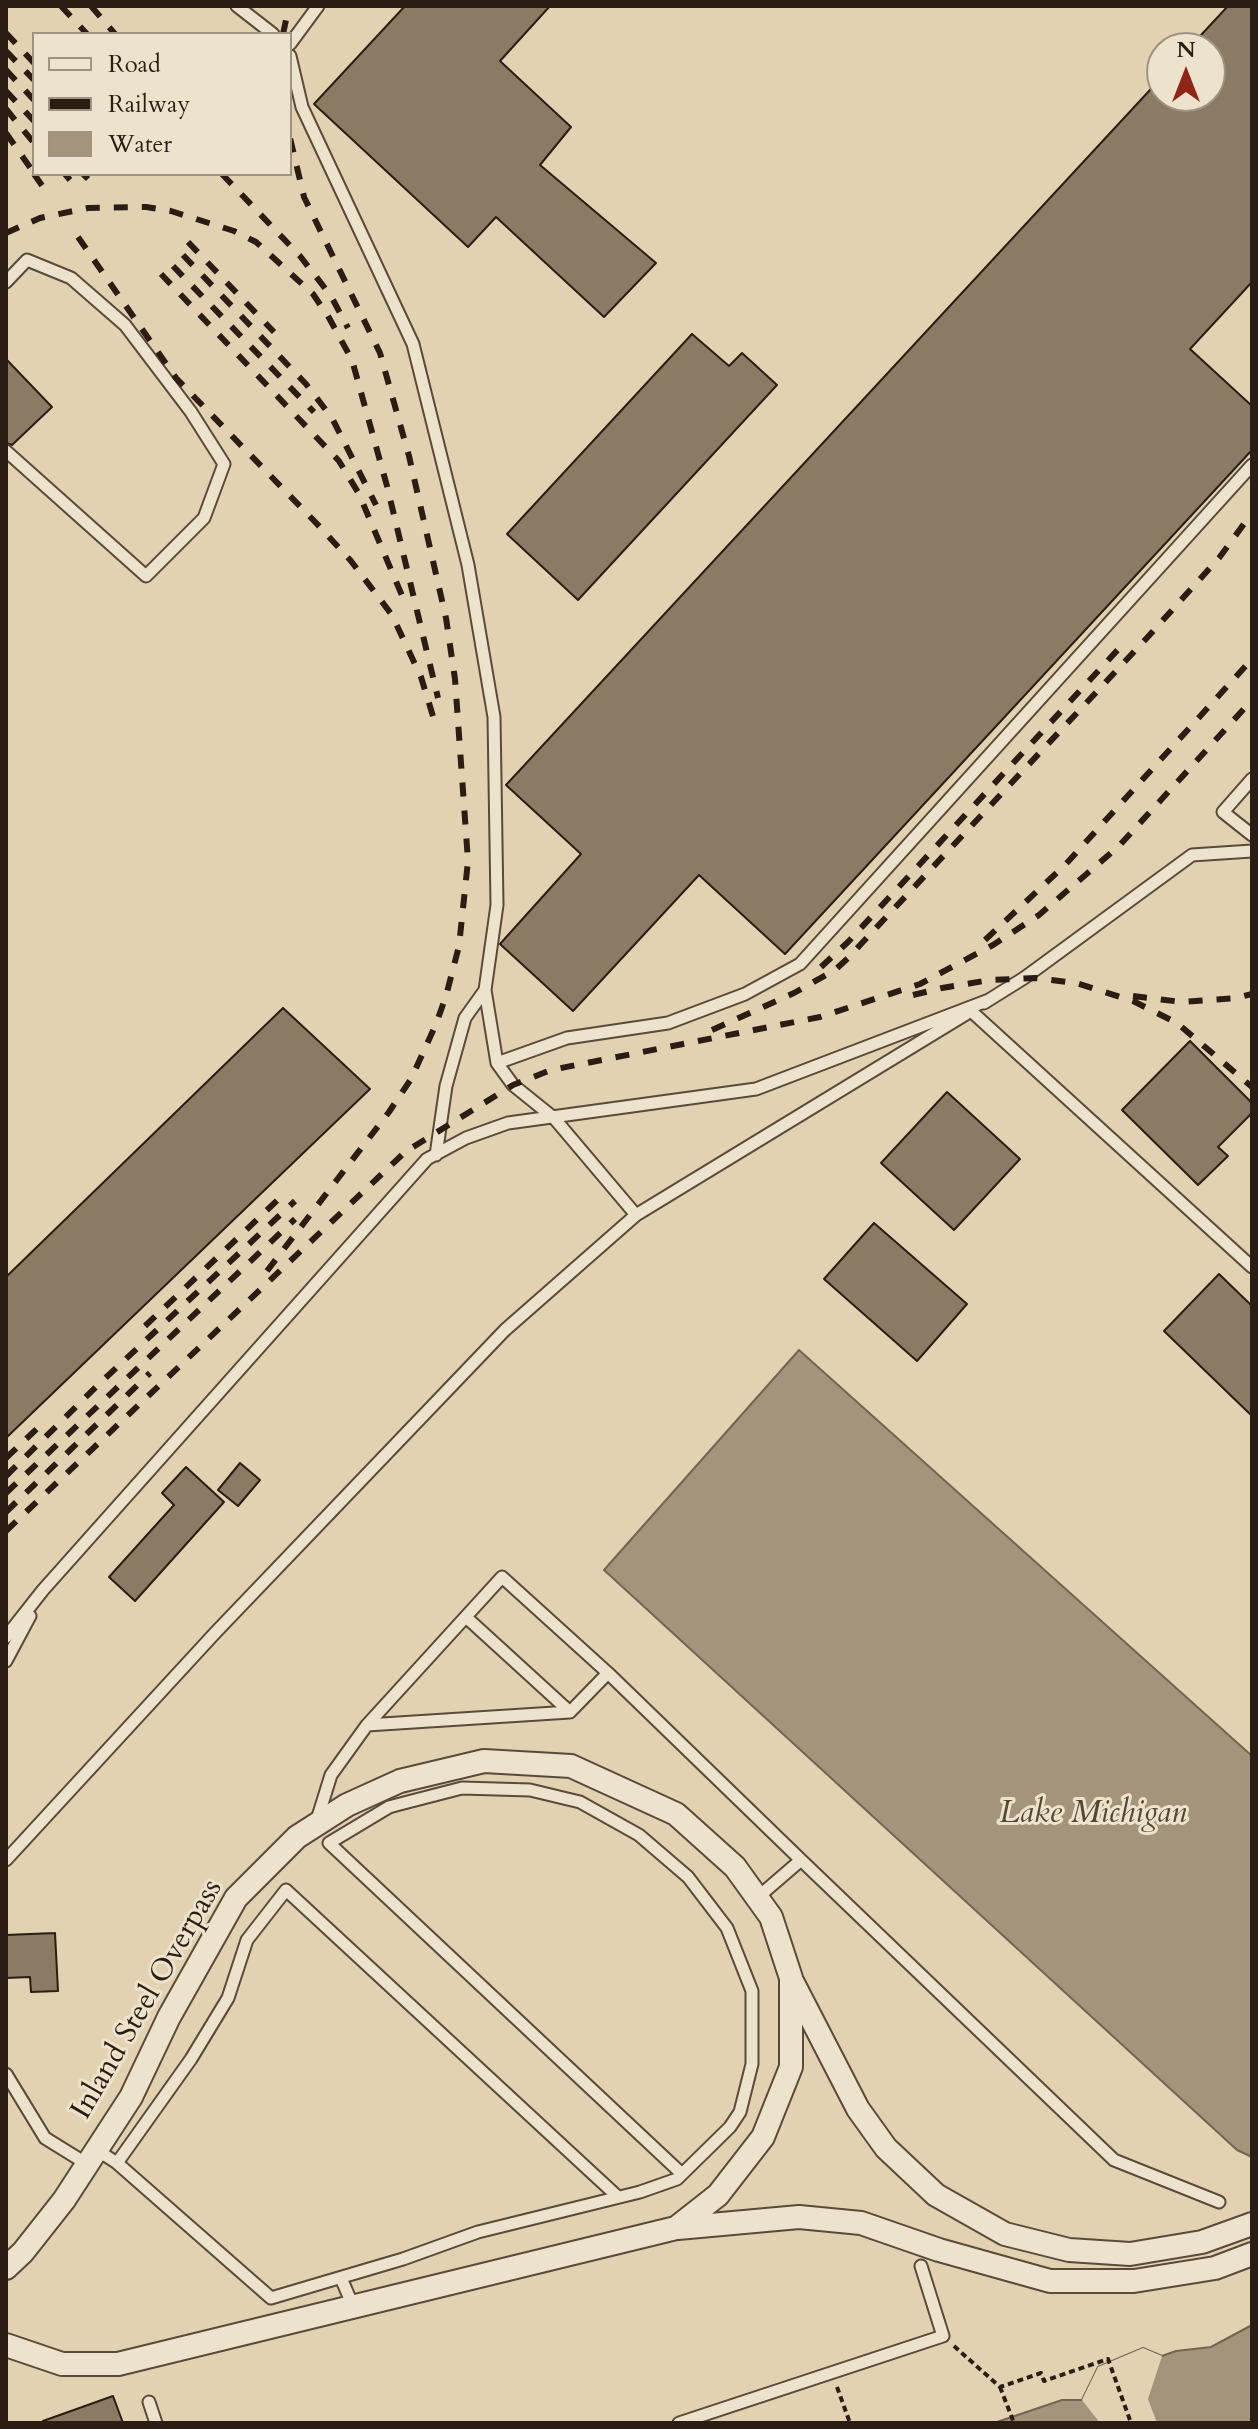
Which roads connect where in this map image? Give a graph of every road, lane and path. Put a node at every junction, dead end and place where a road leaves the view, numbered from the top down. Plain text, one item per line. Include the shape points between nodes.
1 (237, 6) edge
2 (318, 6) edge
3 (270, 32) edge
4 (292, 41) edge
5 (292, 64) edge
6 (6, 282) edge
7 (6, 451) edge
8 (1252, 465) edge
9 (1252, 779) edge
10 (1252, 835) edge
11 (1252, 851) edge
12 (485, 990) junction
13 (989, 1000) junction
14 (971, 1011) junction
15 (497, 1063) junction
16 (554, 1118) junction
17 (436, 1155) junction
18 (636, 1215) junction
19 (1252, 1267) edge
20 (43, 1590) junction
21 (467, 1618) junction
22 (6, 1637) edge
23 (6, 1661) edge
24 (608, 1673) junction
25 (570, 1712) junction
26 (367, 1725) junction
27 (315, 1825) junction
28 (6, 1860) edge
29 (801, 1860) junction
30 (757, 1898) junction
31 (791, 1978) junction
32 (6, 2074) edge
33 (92, 2157) junction
34 (117, 2163) junction
35 (682, 2174) junction
36 (618, 2197) junction
37 (1219, 2202) dead end
38 (1252, 2224) edge
39 (676, 2228) junction
40 (1252, 2254) edge
41 (921, 2266) dead end
42 (6, 2268) edge
43 (341, 2278) junction
44 (353, 2306) junction
45 (943, 2336) junction
46 (6, 2345) edge
47 (832, 2372) junction
48 (1000, 2387) junction
49 (149, 2402) dead end
50 (156, 2423) edge
51 (679, 2423) edge
52 (850, 2423) edge
53 (1014, 2423) edge
54 (1131, 2423) edge

1 - 3 lane
2 - 4 lane
5 - 12 lane via 302,107 413,344 468,565 494,717 497,905
6 - 7 lane via 27,260 71,278 125,325 224,464 204,518 146,576
8 - 15 lane via 800,964 745,994 668,1023 567,1038
9 - 10 lane via 1223,812
11 - 13 lane via 1192,855
12 - 15 lane
12 - 17 lane via 465,1018 446,1086
13 - 14 lane
13 - 16 lane via 756,1089
14 - 18 lane
14 - 19 lane
15 - 16 lane via 513,1085
16 - 17 lane via 508,1123
16 - 18 lane
17 - 20 lane
18 - 28 lane via 505,1330
20 - 22 lane
20 - 23 lane
21 - 24 lane via 502,1577
21 - 25 lane
21 - 26 lane
24 - 25 lane
24 - 29 lane
25 - 26 lane
26 - 27 lane via 331,1775
27 - 30 street, Inland Steel Overpass via 400,1781 484,1761 571,1766 676,1814 735,1867
27 - 33 street, Inland Steel Overpass via 236,1898 131,2097
29 - 30 lane
29 - 37 lane via 1114,2160
30 - 31 street, Inland Steel Overpass via 771,1917
31 - 38 street via 858,2109 886,2148 936,2195 1005,2234 1069,2250 1130,2254 1202,2242
31 - 39 street, Inland Steel Overpass via 791,2067 763,2137 718,2195
32 - 33 lane via 45,2138
33 - 34 lane
33 - 42 street, Inland Steel Overpass via 64,2200
34 - 36 lane via 191,2059 228,1998 247,1940 286,1890
34 - 43 lane via 271,2298
35 - 35 lane via 740,2112 752,2064 752,1991 727,1928 688,1877 639,1835 580,1802 530,1790 462,1788 400,1804 329,1843
35 - 36 lane
36 - 43 lane via 478,2232
39 - 40 street, Inland Steel Overpass via 799,2217 861,2223 1050,2281 1134,2281 1215,2268
39 - 44 street, Inland Steel Overpass
41 - 45 lane
43 - 44 lane
44 - 46 street, Inland Steel Overpass via 118,2364 62,2364
45 - 47 lane
45 - 48 path
47 - 51 lane
47 - 52 path
48 - 53 path
48 - 54 path via 1041,2373 1044,2381 1108,2359
49 - 50 lane

